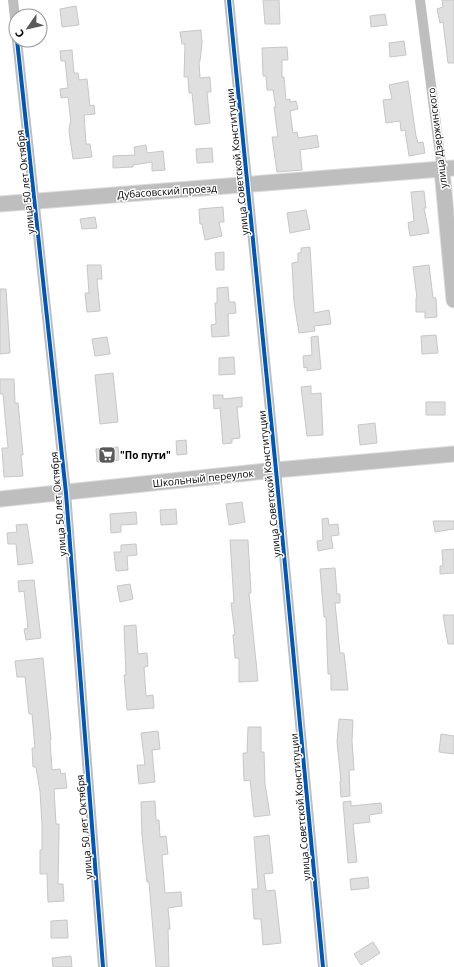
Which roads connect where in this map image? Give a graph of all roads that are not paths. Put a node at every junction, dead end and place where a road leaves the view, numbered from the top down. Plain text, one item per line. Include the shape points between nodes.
1 (229, 0) edge
2 (420, 0) edge
3 (18, 48) edge
4 (448, 169) edge
5 (248, 185) junction
6 (35, 201) junction
7 (0, 204) edge
8 (454, 300) edge
9 (454, 454) edge
10 (276, 470) junction
11 (66, 493) junction
12 (0, 499) edge
13 (103, 967) edge
14 (323, 967) edge

1 - 5 street, улица Советской Конституции
2 - 4 street, улица Дзержинского
3 - 6 street, улица 50 лет Октября
4 - 5 main road, Дубасовский проезд
4 - 8 main road, улица Дзержинского
5 - 6 main road, Дубасовский проезд
5 - 10 street, улица Советской Конституции
6 - 7 main road, Дубасовский проезд
6 - 11 street, улица 50 лет Октября
9 - 10 main road, Школьный переулок
10 - 11 main road, Школьный переулок
10 - 14 street, улица Советской Конституции
11 - 12 main road, Школьный переулок
11 - 13 street, улица 50 лет Октября

